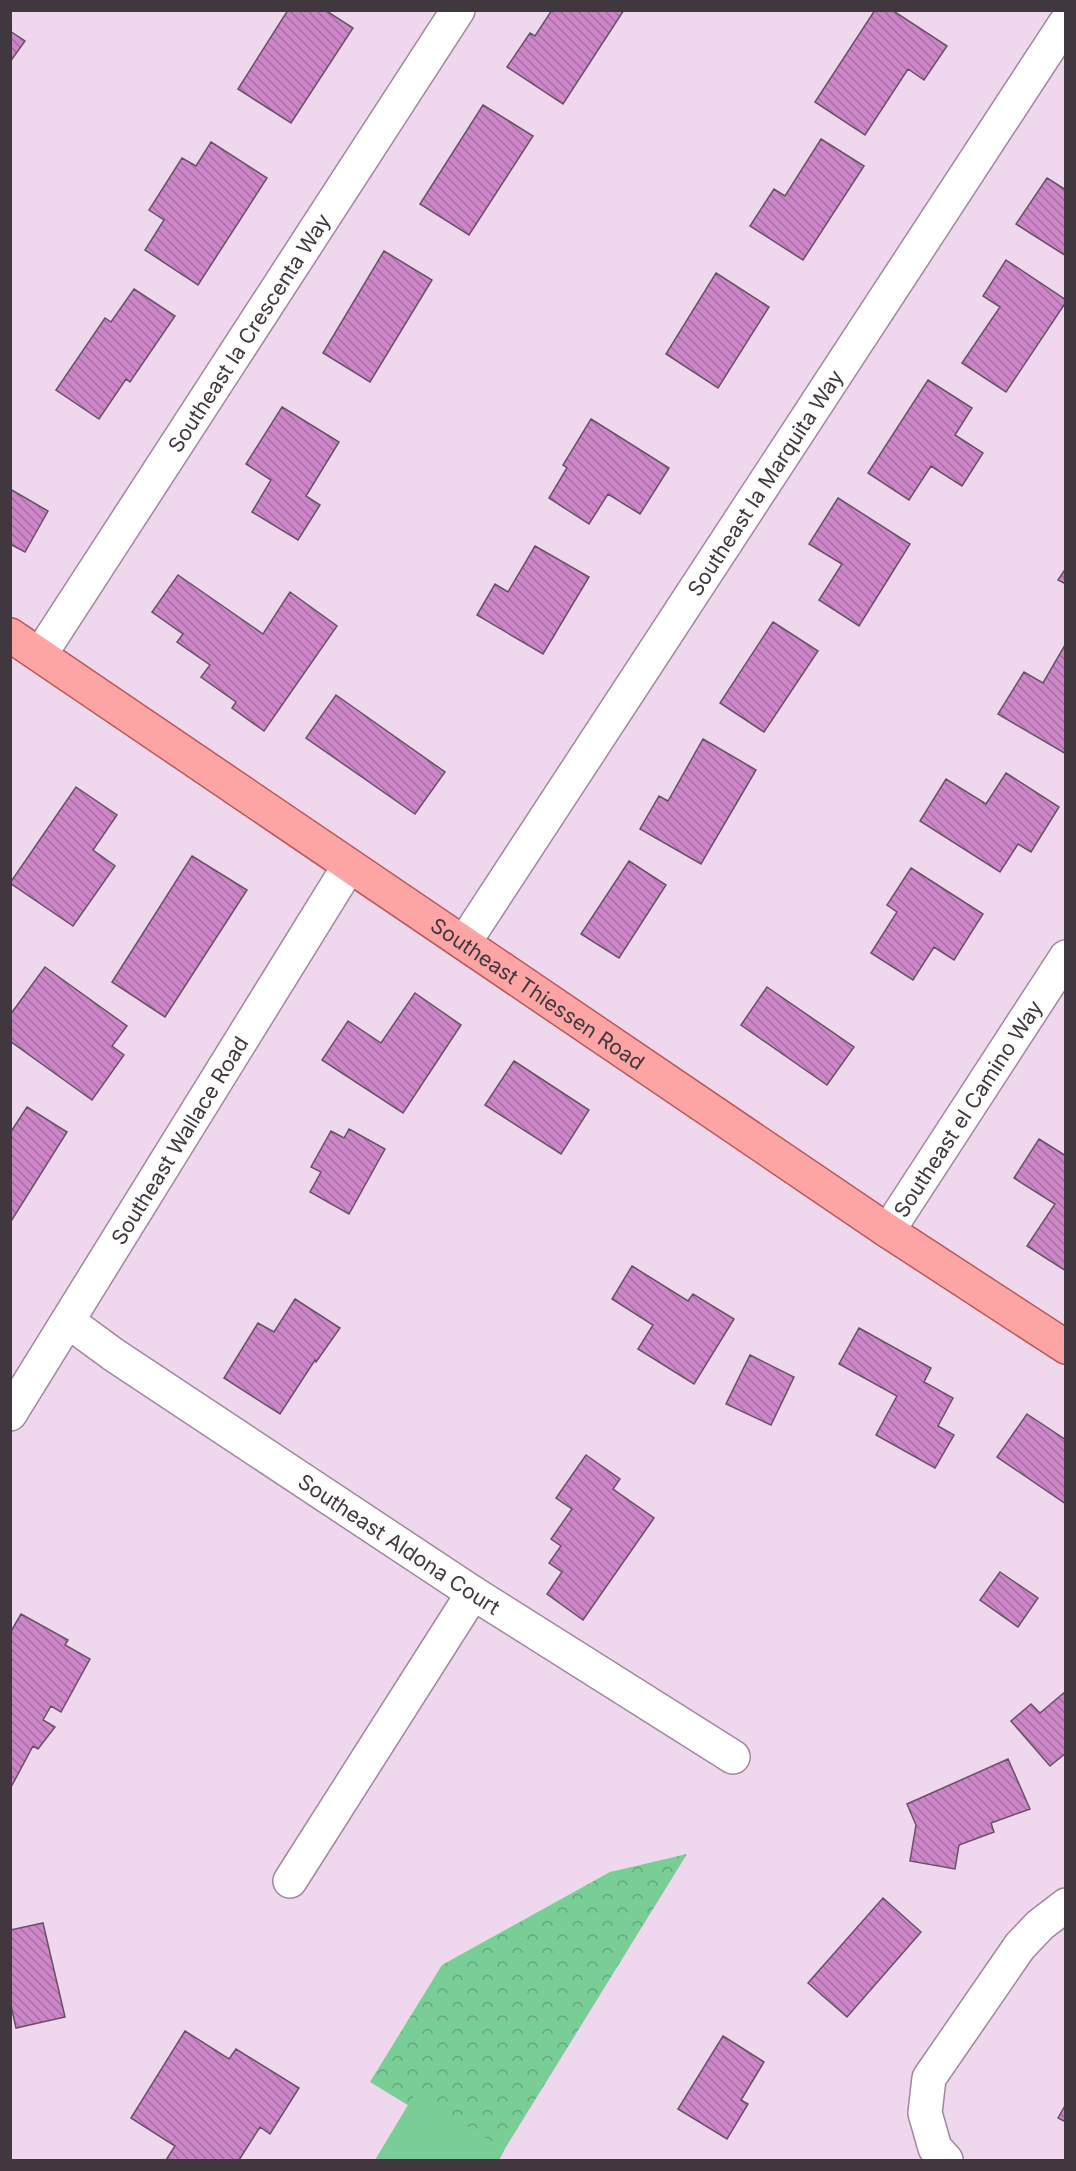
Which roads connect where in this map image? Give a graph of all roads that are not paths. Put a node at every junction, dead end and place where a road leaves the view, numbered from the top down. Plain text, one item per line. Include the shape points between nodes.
1 (458, 10) edge
2 (1065, 22) edge
3 (10, 635) edge
4 (40, 655) junction
5 (349, 866) junction
6 (464, 943) junction
7 (1065, 957) edge
8 (888, 1231) junction
9 (69, 1322) junction
10 (1065, 1347) edge
11 (10, 1414) edge
12 (472, 1593) junction
13 (733, 1757) dead end
14 (290, 1881) dead end
15 (1065, 1905) edge
16 (946, 2160) edge

1 - 4 street, Southeast la Crescenta Way
2 - 6 street, Southeast la Marquita Way
3 - 4 main road, Southeast Thiessen Road
4 - 5 main road, Southeast Thiessen Road
5 - 6 main road, Southeast Thiessen Road
5 - 9 street, Southeast Wallace Road
6 - 8 main road, Southeast Thiessen Road
7 - 8 street, Southeast el Camino Way
8 - 10 main road, Southeast Thiessen Road
9 - 11 street, Southeast Wallace Road
9 - 12 street, Southeast Aldona Court
12 - 13 street, Southeast Aldona Court
12 - 14 street
15 - 16 street via 1020,1946 929,2078 925,2113 935,2148

